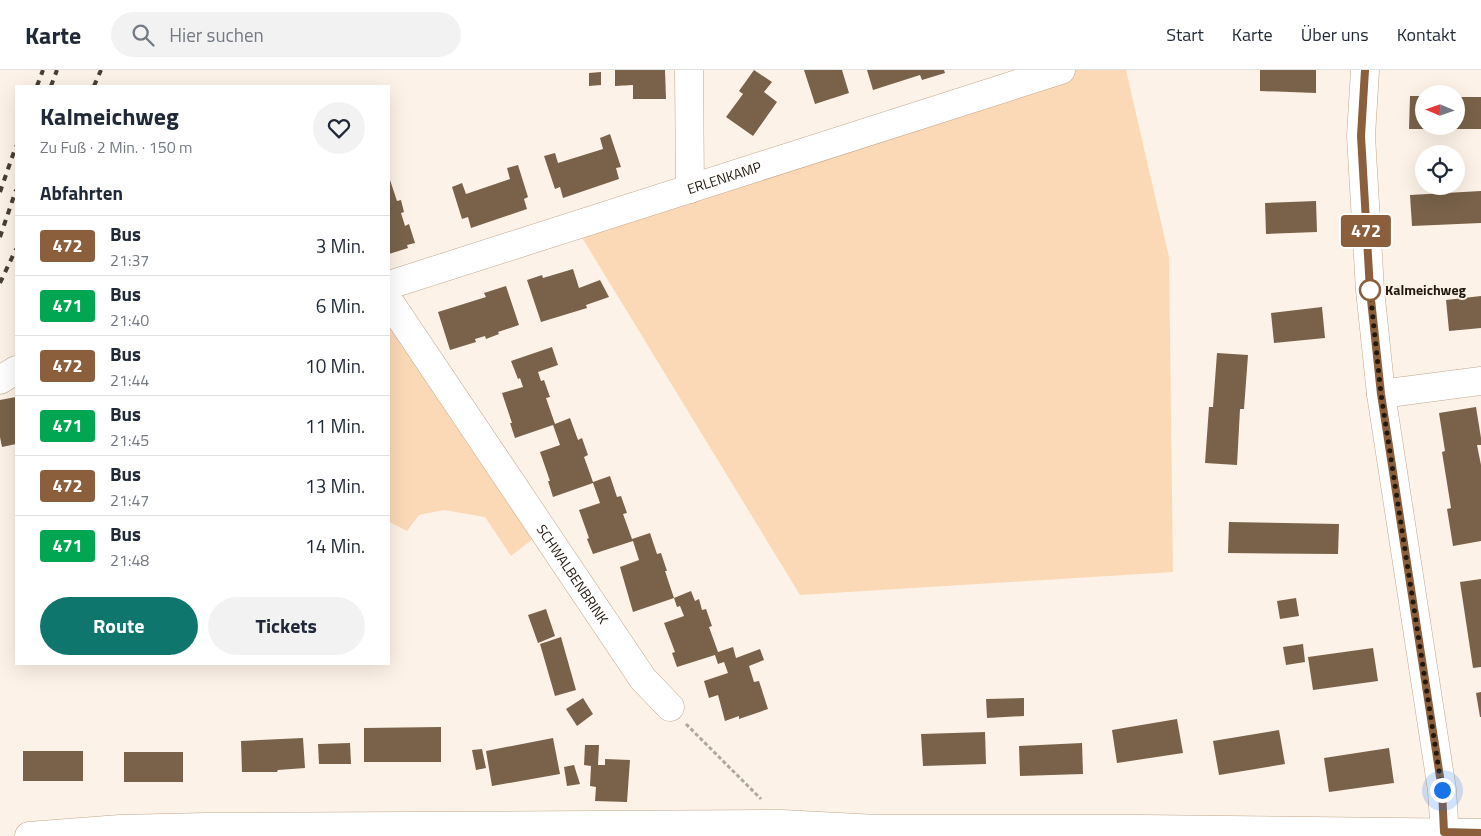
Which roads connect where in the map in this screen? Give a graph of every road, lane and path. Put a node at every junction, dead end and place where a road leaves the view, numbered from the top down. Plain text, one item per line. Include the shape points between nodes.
1 (689, 70) edge
2 (1061, 70) edge
3 (1365, 70) edge
4 (690, 189) junction
5 (390, 285) edge
6 (390, 302) edge
7 (15, 371) edge
8 (0, 380) edge
9 (1481, 381) edge
10 (1381, 394) junction
11 (670, 707) joint
12 (782, 824) junction
13 (877, 833) edge
14 (1481, 833) edge
15 (1445, 834) edge
16 (29, 836) edge

1 - 4 street
2 - 4 street, ERLENKAMP
3 - 10 street via 1361,136 1370,290
4 - 5 street, ERLENKAMP
6 - 11 street, SCHWALBENBRINK via 643,679
7 - 8 street
9 - 10 street
10 - 15 street via 1442,790
11 - 12 path
12 - 13 street
12 - 16 street via 206,827
13 - 15 street via 1142,829
14 - 15 street

